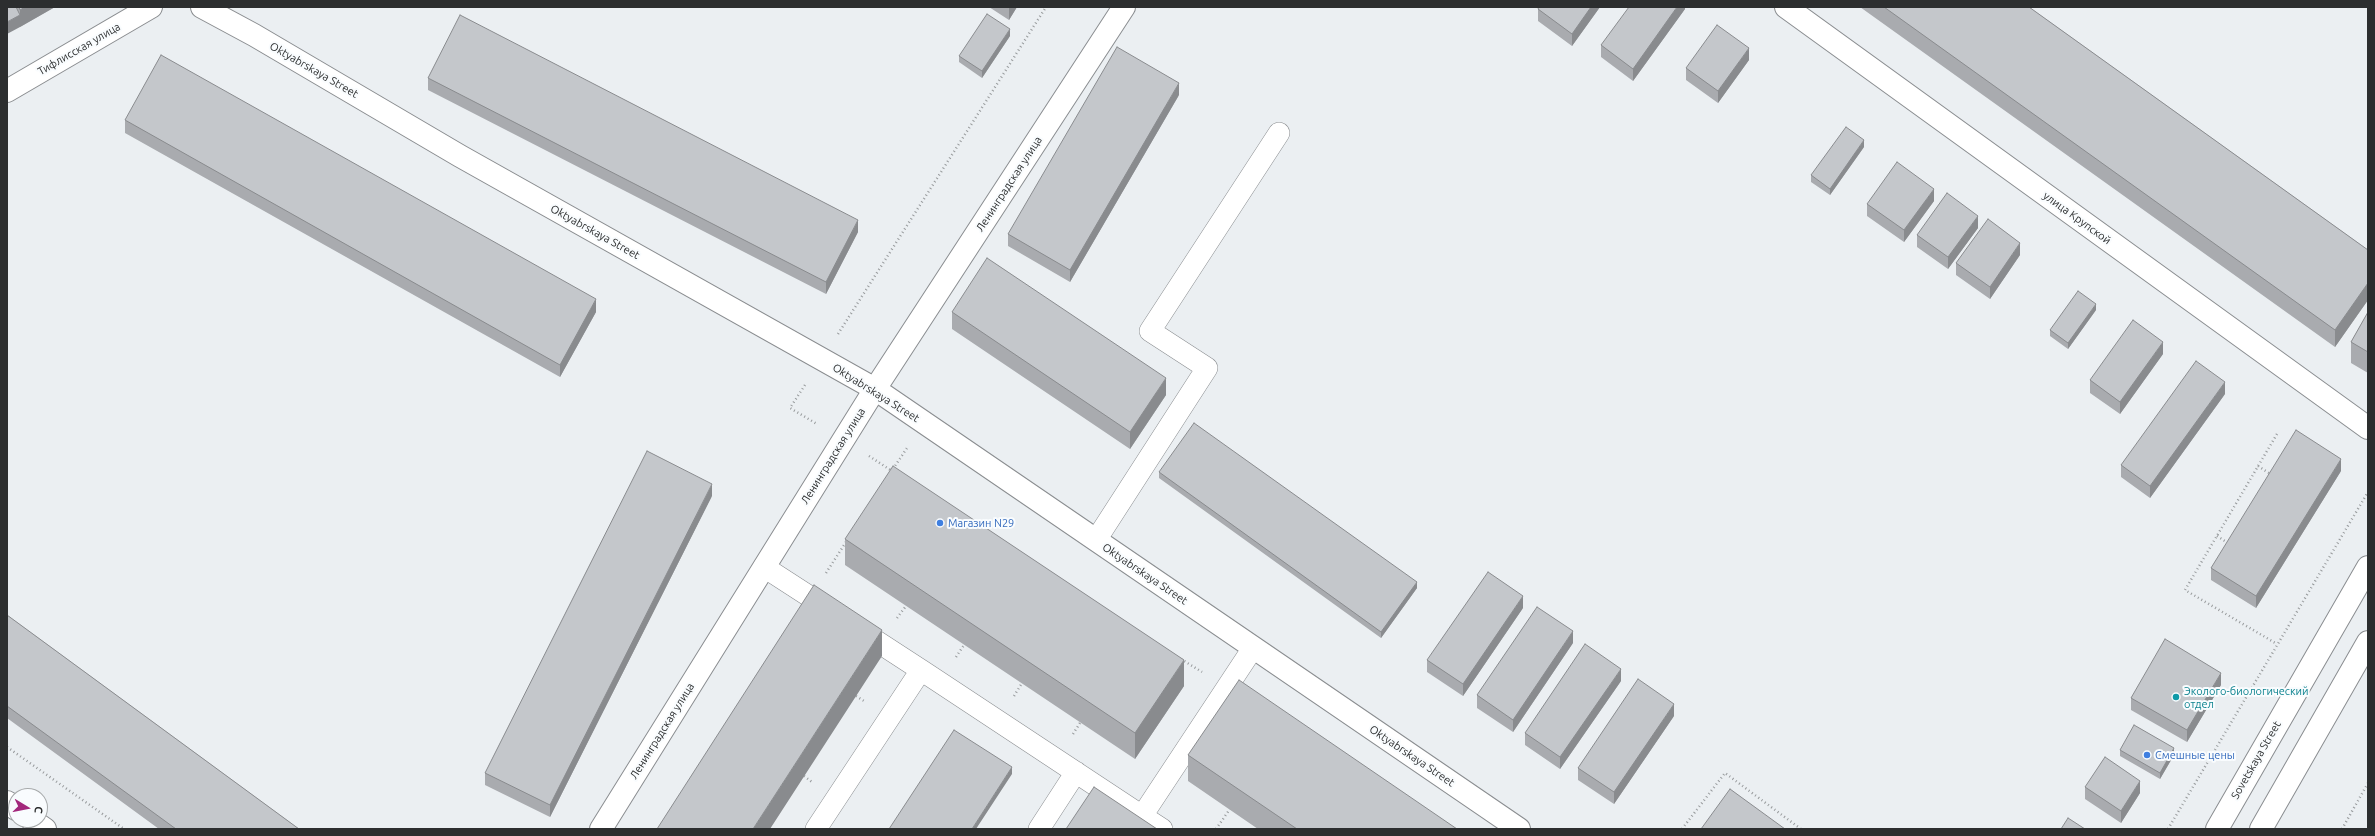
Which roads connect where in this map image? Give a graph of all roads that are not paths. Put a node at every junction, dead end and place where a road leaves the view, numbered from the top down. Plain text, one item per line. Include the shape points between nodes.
1 (150, 7) edge
2 (202, 7) edge
3 (1124, 7) edge
4 (1786, 7) edge
5 (7, 91) edge
6 (1279, 133) dead end
7 (875, 389) junction
8 (2368, 428) edge
9 (1096, 540) junction
10 (764, 567) junction
11 (2368, 567) edge
12 (2368, 642) edge
13 (1253, 648) junction
14 (921, 670) junction
15 (1076, 772) junction
16 (1142, 816) junction
17 (601, 829) edge
18 (816, 829) edge
19 (1038, 829) edge
20 (1162, 829) edge
21 (1519, 829) edge
22 (2217, 829) edge
23 (2261, 829) edge

1 - 5 street, Тифлисская улица
2 - 7 street, Oktyabrskaya Street via 460,156
3 - 7 street, Ленинградская улица
4 - 8 street, улица Крупской
6 - 9 lane via 1150,331 1207,368
7 - 9 street, Oktyabrskaya Street
7 - 10 street, Ленинградская улица
9 - 13 street, Oktyabrskaya Street
10 - 14 lane
10 - 17 street, Ленинградская улица
11 - 22 street, Sovetskaya Street
12 - 23 street
13 - 16 lane
13 - 21 street, Oktyabrskaya Street
14 - 15 lane
14 - 18 lane
15 - 16 lane
15 - 19 lane
16 - 20 lane

